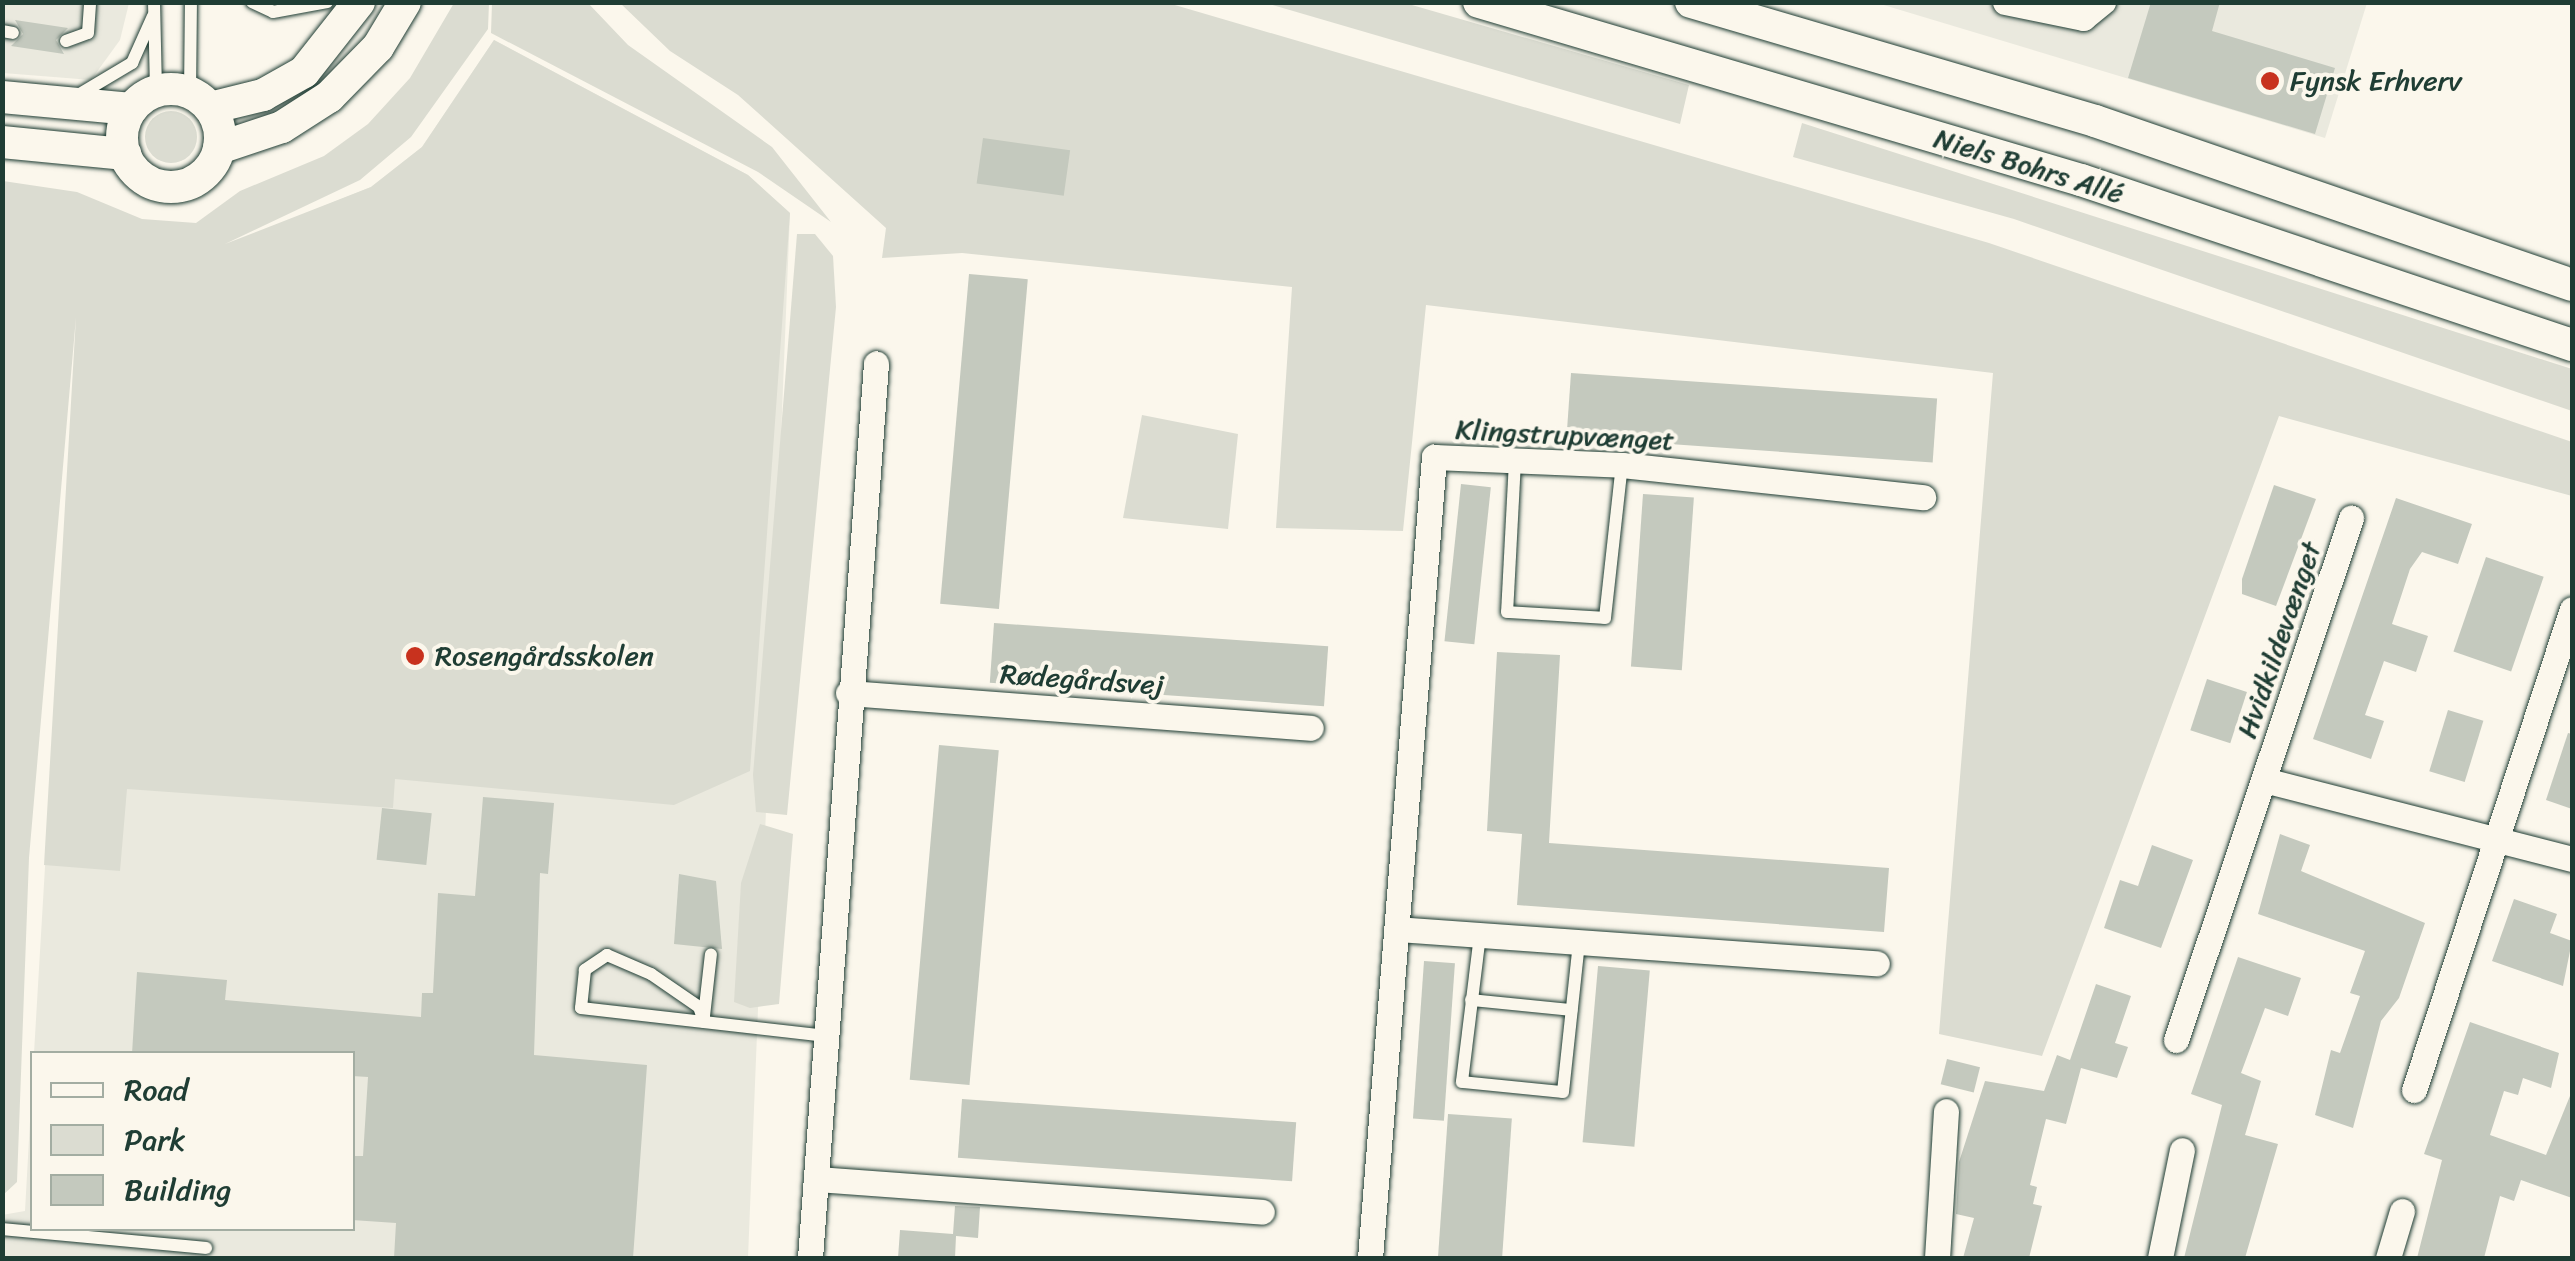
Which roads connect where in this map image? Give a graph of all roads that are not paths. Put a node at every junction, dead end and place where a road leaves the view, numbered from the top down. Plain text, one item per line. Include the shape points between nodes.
1 (90, 2) edge
2 (191, 2) edge
3 (252, 2) edge
4 (327, 2) edge
5 (359, 2) edge
6 (405, 2) edge
7 (1479, 2) edge
8 (1691, 2) edge
9 (2005, 2) edge
10 (2103, 2) edge
11 (154, 9) edge
12 (66, 41) dead end
13 (7, 99) edge
14 (67, 100) junction
15 (144, 100) junction
16 (200, 100) junction
17 (2, 142) edge
18 (219, 148) junction
19 (125, 154) junction
20 (2572, 285) edge
21 (2572, 346) edge
22 (876, 363) dead end
23 (1515, 461) junction
24 (1622, 465) junction
25 (1923, 497) dead end
26 (2352, 518) dead end
27 (2572, 609) edge
28 (848, 692) junction
29 (1311, 728) dead end
30 (2264, 780) junction
31 (2494, 839) junction
32 (2572, 859) edge
33 (1396, 929) junction
34 (1480, 935) junction
35 (1579, 942) junction
36 (711, 954) dead end
37 (1877, 963) dead end
38 (1472, 1000) junction
39 (1572, 1010) junction
40 (704, 1022) junction
41 (826, 1036) junction
42 (2176, 1040) dead end
43 (2414, 1090) dead end
44 (1946, 1111) dead end
45 (2182, 1150) dead end
46 (816, 1178) junction
47 (2402, 1211) dead end
48 (1262, 1212) dead end
49 (2, 1230) edge
50 (206, 1248) dead end
51 (810, 1258) edge
52 (1370, 1258) edge
53 (1937, 1258) edge
54 (2160, 1258) edge
55 (2388, 1258) edge

1 - 12 lane via 88,33
2 - 16 lane
3 - 4 lane via 274,12
5 - 16 street via 304,72 263,95
6 - 18 street via 378,47 329,97 282,127
7 - 21 street, Niels Bohrs Allé via 2080,180
8 - 20 street via 2095,121
9 - 10 street via 2083,18
11 - 14 lane via 132,63
11 - 15 lane
13 - 14 street
14 - 15 street
15 - 16 street
15 - 19 street
16 - 18 street
17 - 19 street
18 - 19 street via 200,178 165,187 148,181
22 - 28 street
23 - 24 street, Klingstrupvænget
23 - 24 lane via 1507,612 1606,618
23 - 33 street, Klingstrupvænget via 1434,458
24 - 25 street, Klingstrupvænget
26 - 30 street, Hvidkildevænget
27 - 31 street
28 - 29 street, Rødegårdsvej
28 - 41 street
30 - 31 street, Hvidkildevænget
30 - 42 street, Hvidkildevænget
31 - 32 street, Hvidkildevænget
31 - 43 street
33 - 34 street
33 - 52 street, Klingstrupvænget
34 - 35 street
34 - 38 lane
35 - 37 street
35 - 39 lane
36 - 40 lane
38 - 39 lane
38 - 39 lane via 1462,1082 1496,1086 1562,1092
40 - 40 lane via 581,1008 585,970 607,955 699,1007
40 - 41 lane
41 - 46 street
44 - 53 street
45 - 54 street
46 - 48 street
46 - 51 street
47 - 55 street
49 - 50 lane

